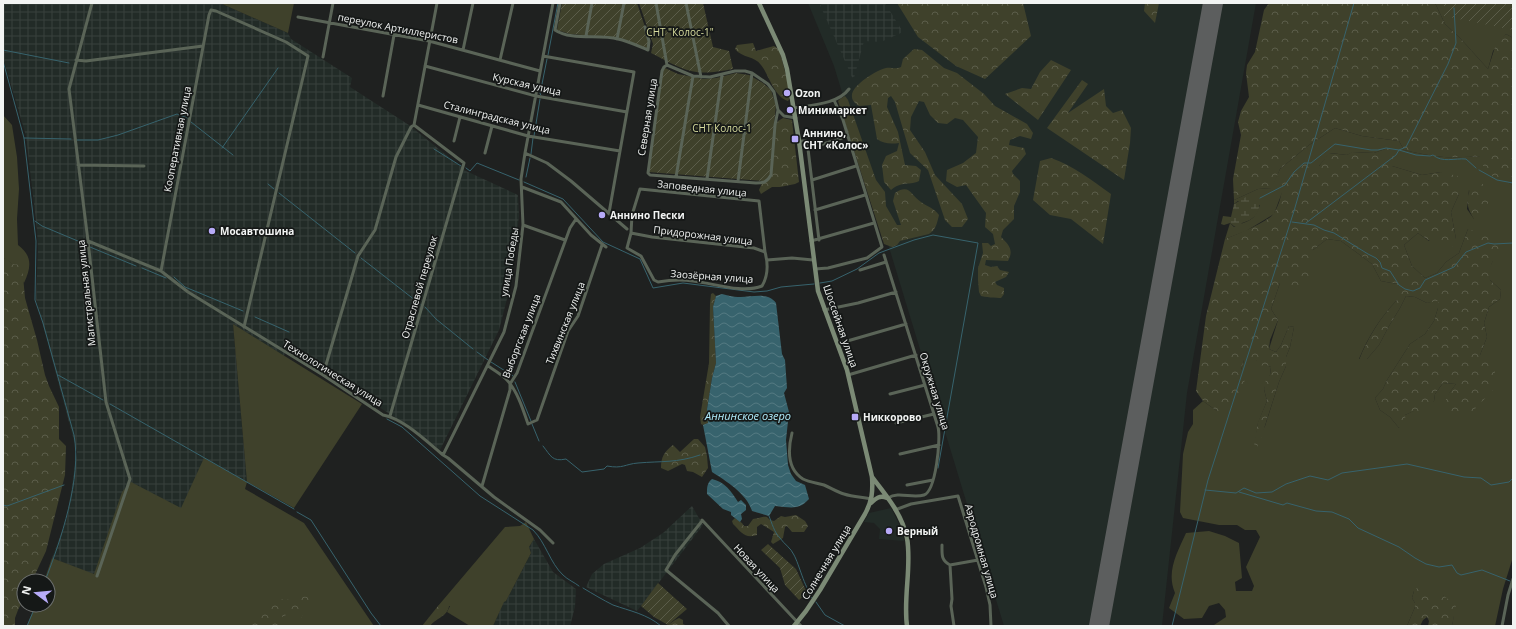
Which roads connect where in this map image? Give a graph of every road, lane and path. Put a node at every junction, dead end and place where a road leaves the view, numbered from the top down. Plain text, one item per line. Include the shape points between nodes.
1 (92, 3) edge
2 (333, 3) edge
3 (437, 3) edge
4 (473, 3) edge
5 (513, 3) edge
6 (553, 3) edge
7 (560, 3) edge
8 (592, 3) edge
9 (624, 3) edge
10 (656, 3) edge
11 (686, 3) edge
12 (759, 3) edge
13 (298, 17) dead end
14 (329, 23) junction
15 (645, 27) dead end
16 (394, 34) junction
17 (586, 36) junction
18 (617, 39) junction
19 (429, 41) junction
20 (203, 46) junction
21 (462, 50) junction
22 (543, 56) junction
23 (323, 57) dead end
24 (76, 60) junction
25 (500, 60) junction
26 (667, 65) junction
27 (425, 66) junction
28 (540, 71) junction
29 (752, 73) junction
30 (722, 75) junction
31 (693, 76) junction
32 (701, 77) junction
33 (849, 88) dead end
34 (383, 96) dead end
35 (536, 96) junction
36 (834, 100) junction
37 (418, 105) junction
38 (794, 108) junction
39 (778, 110) junction
40 (627, 112) junction
41 (460, 117) junction
42 (796, 118) junction
43 (414, 125) junction
44 (492, 126) junction
45 (528, 136) junction
46 (848, 136) junction
47 (454, 141) dead end
48 (799, 141) junction
49 (808, 149) junction
50 (620, 151) junction
51 (485, 153) dead end
52 (525, 153) junction
53 (78, 165) junction
54 (144, 166) dead end
55 (856, 166) junction
56 (676, 177) junction
57 (707, 179) junction
58 (812, 180) junction
59 (738, 181) junction
60 (522, 186) junction
61 (865, 195) junction
62 (815, 210) junction
63 (609, 213) junction
64 (576, 219) junction
65 (874, 223) junction
66 (523, 225) junction
67 (627, 229) dead end
68 (631, 233) junction
69 (565, 240) junction
70 (818, 240) junction
71 (88, 241) junction
72 (811, 241) junction
73 (765, 252) junction
74 (884, 255) dead end
75 (767, 260) junction
76 (813, 260) junction
77 (886, 262) junction
78 (815, 269) junction
79 (860, 270) dead end
80 (161, 271) junction
81 (708, 284) junction
82 (706, 288) dead end
83 (896, 292) junction
84 (824, 310) junction
85 (906, 324) junction
86 (244, 327) junction
87 (837, 344) junction
88 (916, 355) junction
89 (488, 366) junction
90 (323, 375) junction
91 (848, 375) junction
92 (510, 384) junction
93 (925, 385) junction
94 (890, 394) dead end
95 (934, 414) junction
96 (390, 416) junction
97 (896, 423) dead end
98 (792, 433) dead end
99 (939, 445) junction
100 (900, 454) dead end
101 (443, 455) junction
102 (872, 477) junction
103 (933, 480) junction
104 (907, 485) dead end
105 (482, 486) junction
106 (888, 498) junction
107 (872, 499) junction
108 (870, 504) junction
109 (895, 510) junction
110 (553, 543) dead end
111 (942, 545) dead end
112 (978, 560) junction
113 (950, 565) junction
114 (97, 576) dead end
115 (1513, 579) edge
116 (797, 625) edge
117 (729, 626) edge
118 (907, 626) edge
119 (954, 626) edge
120 (991, 626) edge
121 (1502, 626) edge

1 - 24 street, Магистральная улица
2 - 14 street
3 - 19 street
4 - 21 street
5 - 25 street
6 - 22 street, улица Победы
7 - 17 street via 555,30 559,33
8 - 17 street
9 - 18 street
10 - 26 street
11 - 32 street
12 - 38 main road, Шоссейная улица via 786,62
13 - 14 street, переулок Артиллеристов
14 - 16 street, переулок Артиллеристов
14 - 23 street
15 - 18 street via 649,42 648,50
16 - 19 street, переулок Артиллеристов
16 - 34 street
17 - 18 street
19 - 21 street, переулок Артиллеристов
19 - 27 street
20 - 24 street via 86,61
20 - 80 street, Кооперативная улица
20 - 86 street, Кооперативная улица via 211,10 286,42 308,56
21 - 25 street, переулок Артиллеристов
22 - 28 street, улица Победы
22 - 40 street via 634,72
24 - 53 street, Магистральная улица via 69,89
25 - 28 street, переулок Артиллеристов
26 - 31 street
26 - 56 street, Северная улица via 662,71 648,173
27 - 35 street, Курская улица
27 - 37 street
28 - 35 street, улица Победы
29 - 30 street via 735,71
29 - 39 street via 768,84 774,92
29 - 59 street
30 - 32 street
30 - 57 street
31 - 32 street
31 - 56 street
33 - 36 street
35 - 40 street, Курская улица
35 - 45 street, улица Победы
36 - 38 street
36 - 46 street
37 - 41 street, Сталинградская улица
37 - 43 street
38 - 42 main road, Шоссейная улица
39 - 42 street via 784,116
39 - 59 street via 769,180
40 - 50 street
41 - 44 street, Сталинградская улица
41 - 47 street
42 - 48 main road, Шоссейная улица
43 - 90 street via 396,157 375,230 358,256
43 - 96 street, Отраслевой переулок via 464,162
44 - 45 street, Сталинградская улица
44 - 51 street
45 - 50 street, Сталинградская улица
45 - 52 street, улица Победы
46 - 49 street
46 - 55 street
48 - 49 street via 806,141
48 - 72 main road, Шоссейная улица
49 - 58 street
50 - 63 street
52 - 60 street, улица Победы
52 - 63 street via 546,163
53 - 54 street
53 - 71 street, Магистральная улица
55 - 58 street
55 - 61 street
56 - 57 street
57 - 59 street
58 - 62 street
60 - 64 street via 561,202
60 - 66 street, улица Победы
61 - 62 street
61 - 65 street
62 - 70 street
63 - 67 street
64 - 69 street, Выборгская улица
64 - 92 street, Тихвинская улица via 604,246 578,316 568,331 537,420 528,424
65 - 70 street
65 - 78 street via 882,247 867,258
66 - 69 street
66 - 89 street, улица Победы via 516,286 504,332
68 - 73 street, Придорожная улица via 754,248
68 - 73 street, Заповедная улица via 632,215 640,189 759,201
68 - 81 street, Заозёрная улица via 627,248 641,256 654,280 687,280
69 - 92 street, Выборгская улица via 517,373
70 - 72 street
71 - 80 street, Технологическая улица
71 - 114 street, Магистральная улица via 106,402 130,479
72 - 76 main road, Шоссейная улица
73 - 75 street, Придорожная улица
74 - 77 street, Окружная улица
75 - 76 street
75 - 81 street, Заозёрная улица via 762,286 754,289
76 - 78 main road, Шоссейная улица
77 - 79 street
77 - 83 street, Окружная улица
78 - 84 main road, Шоссейная улица
80 - 86 street, Технологическая улица via 188,292
81 - 82 street
83 - 84 street
83 - 85 street, Окружная улица
84 - 87 main road, Шоссейная улица
85 - 87 street
85 - 88 street, Окружная улица
86 - 90 street, Технологическая улица
87 - 91 main road, Шоссейная улица
88 - 91 street
88 - 93 street, Окружная улица
89 - 92 street
89 - 101 street, улица Победы
90 - 96 street, Технологическая улица via 383,415
91 - 102 main road, Шоссейная улица
92 - 105 street, Выборгская улица
93 - 94 street
93 - 95 street, Окружная улица
95 - 97 street
95 - 99 street, Окружная улица via 940,432
96 - 101 street, Технологическая улица
98 - 107 street via 790,459 800,477 845,494
99 - 100 street
99 - 103 street, Окружная улица
101 - 105 street, Технологическая улица
102 - 106 main road
102 - 107 main road
103 - 104 street
103 - 106 street, Окружная улица via 930,490 923,496 895,494
105 - 110 street, Технологическая улица
106 - 108 main road via 880,496
106 - 109 main road
107 - 108 main road, Солнечная улица
108 - 116 main road, Солнечная улица
109 - 112 street, Аэродромная улица via 911,504 958,496
109 - 118 main road via 907,538
111 - 113 street via 944,562
112 - 113 street
112 - 120 street, Аэродромная улица via 986,587
113 - 119 street
115 - 121 street
116 - 117 street, Новая улица via 702,521 666,570 718,613

